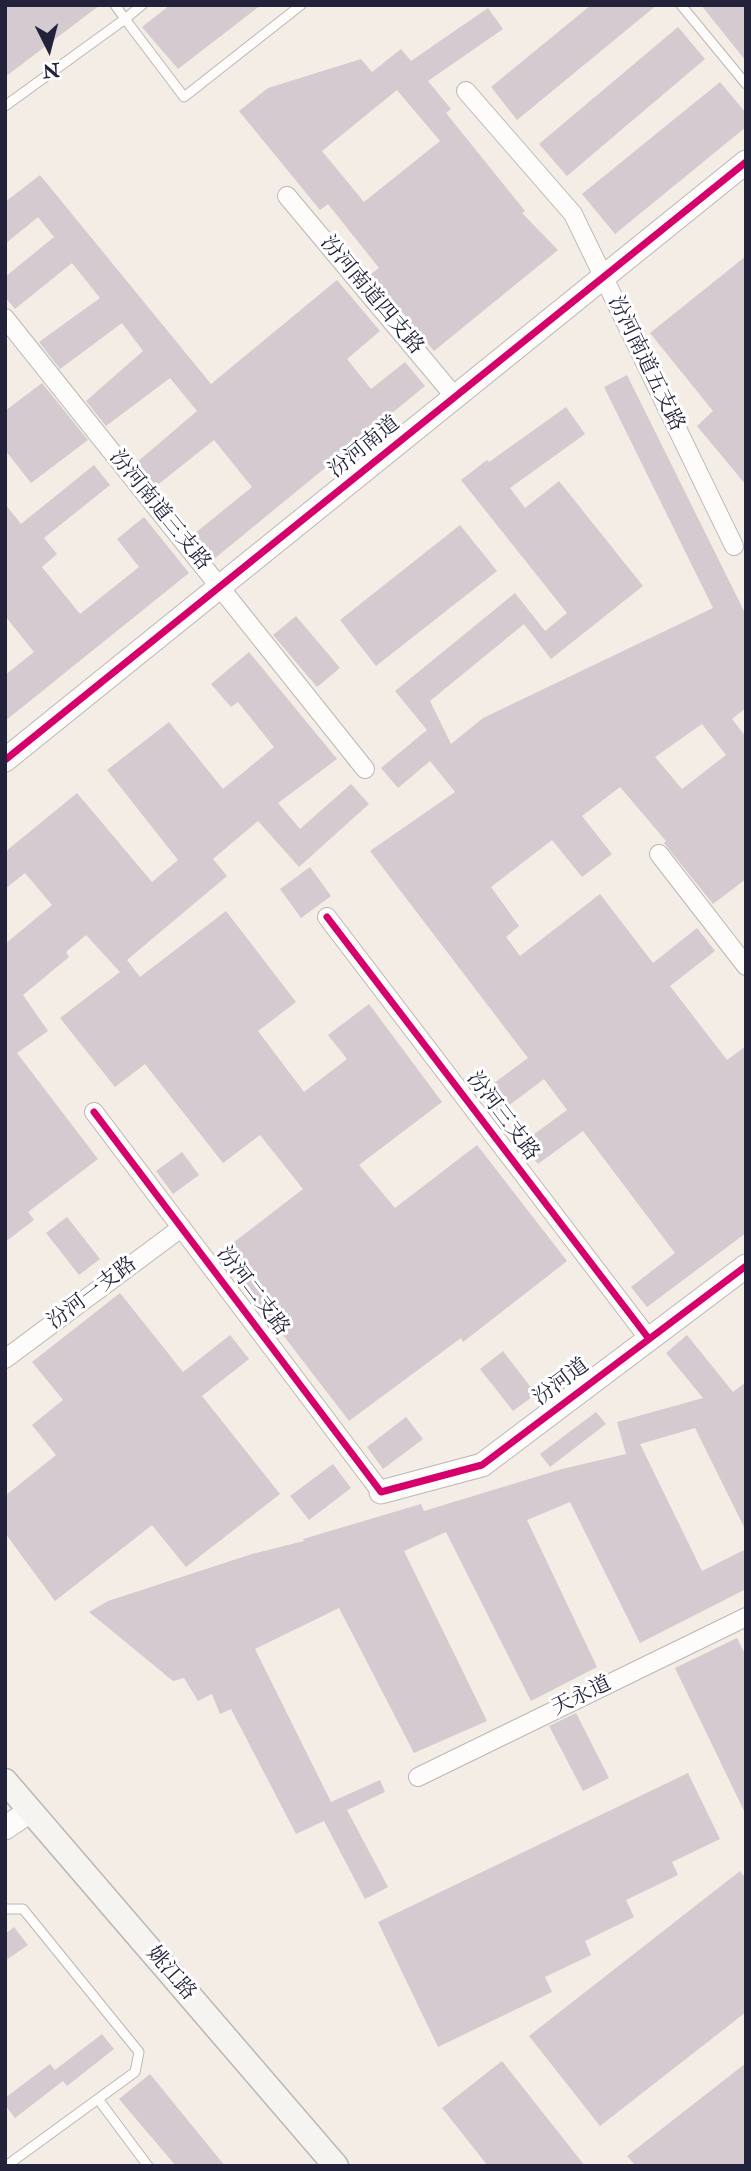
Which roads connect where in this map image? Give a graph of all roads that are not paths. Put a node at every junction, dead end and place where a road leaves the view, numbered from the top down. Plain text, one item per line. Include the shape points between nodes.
1 (115, 5) edge
2 (142, 5) edge
3 (301, 5) edge
4 (681, 5) edge
5 (125, 19) junction
6 (746, 84) edge
7 (466, 91) dead end
8 (5, 106) edge
9 (746, 163) edge
10 (287, 196) dead end
11 (603, 278) junction
12 (5, 318) edge
13 (455, 397) junction
14 (734, 546) dead end
15 (220, 587) junction
16 (5, 760) edge
17 (365, 769) dead end
18 (659, 854) dead end
19 (327, 917) dead end
20 (746, 966) edge
21 (94, 1112) dead end
22 (181, 1228) junction
23 (746, 1266) edge
24 (649, 1339) junction
25 (5, 1359) edge
26 (381, 1492) joint
27 (746, 1617) edge
28 (418, 1777) dead end
29 (5, 1781) edge
30 (30, 1811) junction
31 (5, 1828) edge
32 (5, 1909) edge
33 (98, 2099) junction
34 (6, 2166) edge
35 (148, 2166) edge
36 (336, 2166) edge

1 - 5 lane
2 - 5 lane
3 - 5 lane via 184,97
4 - 6 lane
5 - 8 lane
7 - 11 street, 汾河南道五支路 via 573,214
9 - 11 street, 汾河南道
10 - 13 street, 汾河南道四支路
11 - 13 street, 汾河南道
11 - 14 street, 汾河南道五支路
12 - 15 street, 汾河南道三支路
13 - 15 street, 汾河南道
15 - 16 street, 汾河南道
15 - 17 street, 汾河南道三支路
18 - 20 street
19 - 24 street, 汾河三支路
21 - 22 street, 汾河二支路
22 - 25 street, 汾河一支路
22 - 26 street, 汾河二支路
23 - 24 street, 汾河道
24 - 26 street, 汾河道 via 482,1465
27 - 28 street, 天永道
29 - 30 main road, 姚江路
30 - 31 street
30 - 36 main road, 姚江路
32 - 33 lane via 23,1909 139,2052 135,2072
33 - 34 lane
33 - 35 lane

